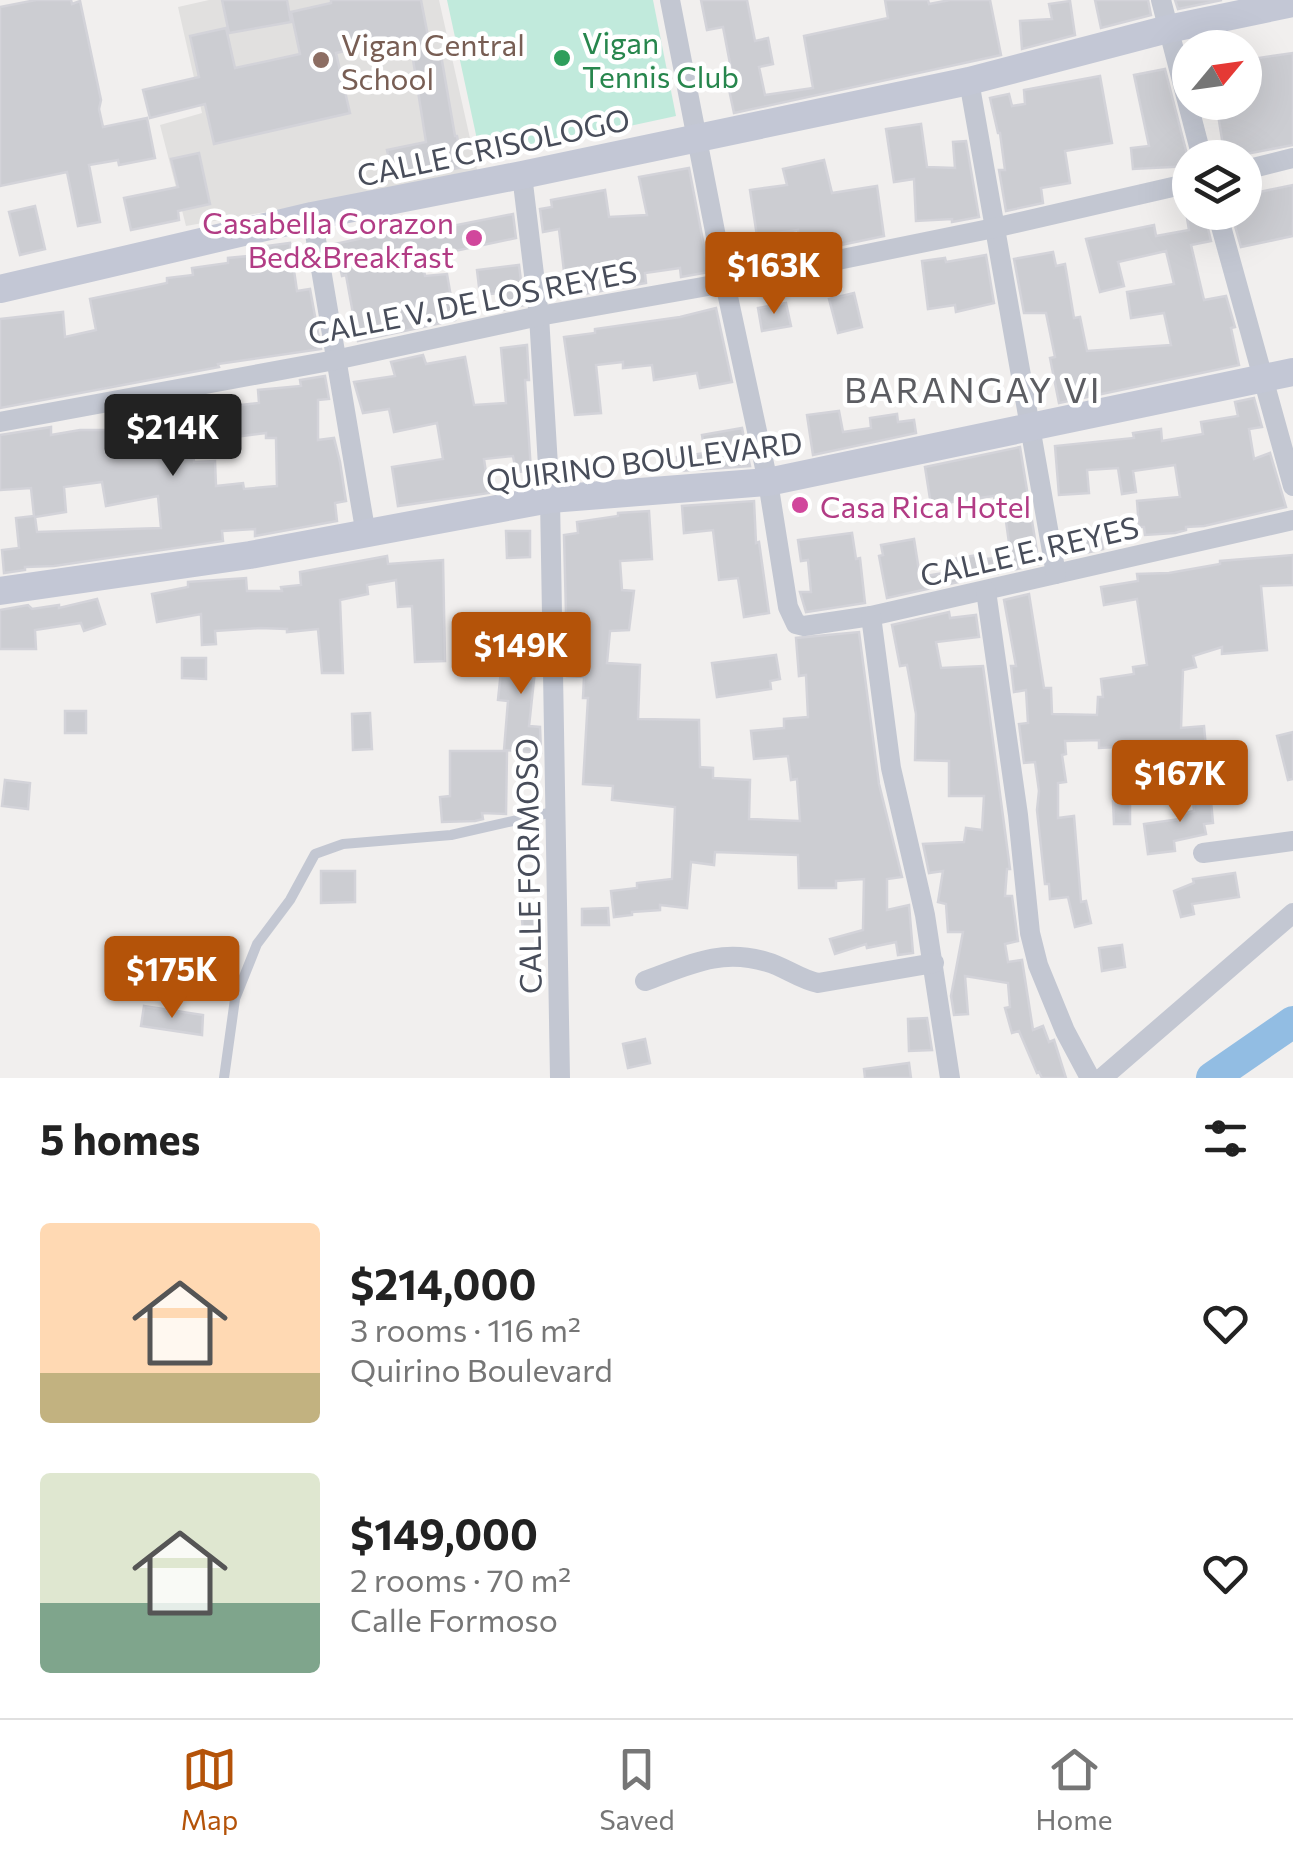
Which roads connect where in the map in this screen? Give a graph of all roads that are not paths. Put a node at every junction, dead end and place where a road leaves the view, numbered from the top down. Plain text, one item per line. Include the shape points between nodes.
1 (670, 0) edge
2 (1161, 0) edge
3 (1293, 3) edge
4 (1168, 29) junction
5 (969, 80) junction
6 (697, 136) junction
7 (1197, 140) edge
8 (1293, 158) edge
9 (1262, 166) edge
10 (522, 175) junction
11 (1172, 187) edge
12 (312, 216) junction
13 (994, 228) junction
14 (1222, 230) edge
15 (725, 283) junction
16 (0, 289) edge
17 (539, 316) junction
18 (335, 360) junction
19 (1293, 372) edge
20 (1263, 379) junction
21 (0, 422) edge
22 (1030, 426) junction
23 (768, 482) junction
24 (1293, 486) edge
25 (550, 498) junction
26 (1293, 520) edge
27 (366, 536) junction
28 (1056, 574) junction
29 (986, 590) junction
30 (0, 591) edge
31 (871, 616) junction
32 (557, 810) junction
33 (1293, 841) edge
34 (1203, 853) dead end
35 (1293, 913) edge
36 (934, 963) junction
37 (646, 981) dead end
38 (224, 1078) edge
39 (560, 1078) edge
40 (950, 1078) edge
41 (1090, 1078) edge
42 (1102, 1078) edge

1 - 6 street
2 - 4 street
3 - 4 street, CALLE CRISOLOGO
4 - 5 street, CALLE CRISOLOGO
4 - 7 street
5 - 6 street, CALLE CRISOLOGO
5 - 13 street
6 - 10 street, CALLE CRISOLOGO
6 - 15 street
8 - 9 street
10 - 12 street, CALLE CRISOLOGO
10 - 17 street, CALLE FORMOSO
11 - 13 street, CALLE V. DE LOS REYES
12 - 16 street, CALLE CRISOLOGO
12 - 18 street
13 - 15 street, CALLE V. DE LOS REYES
13 - 22 street
14 - 20 street
15 - 17 street, CALLE V. DE LOS REYES
15 - 23 street
17 - 18 street, CALLE V. DE LOS REYES
17 - 25 street, CALLE FORMOSO
18 - 21 street, CALLE V. DE LOS REYES
18 - 27 street
19 - 20 street, QUIRINO BOULEVARD
20 - 22 street, QUIRINO BOULEVARD
20 - 24 street
22 - 23 street, QUIRINO BOULEVARD
22 - 28 street
23 - 25 street, QUIRINO BOULEVARD
23 - 31 street, CALLE E. REYES via 788,608 800,626
25 - 27 street, QUIRINO BOULEVARD
25 - 32 street, CALLE FORMOSO
26 - 28 street, CALLE E. REYES
27 - 30 street, QUIRINO BOULEVARD
28 - 29 street, CALLE E. REYES
29 - 31 street, CALLE E. REYES
29 - 41 street via 1030,933 1065,1031
31 - 36 street via 891,768
32 - 38 lane via 450,836 343,844 315,854 256,944 235,999
32 - 39 street, CALLE FORMOSO
33 - 34 street
35 - 42 street
36 - 37 street via 818,983 770,962 717,956
36 - 40 street

